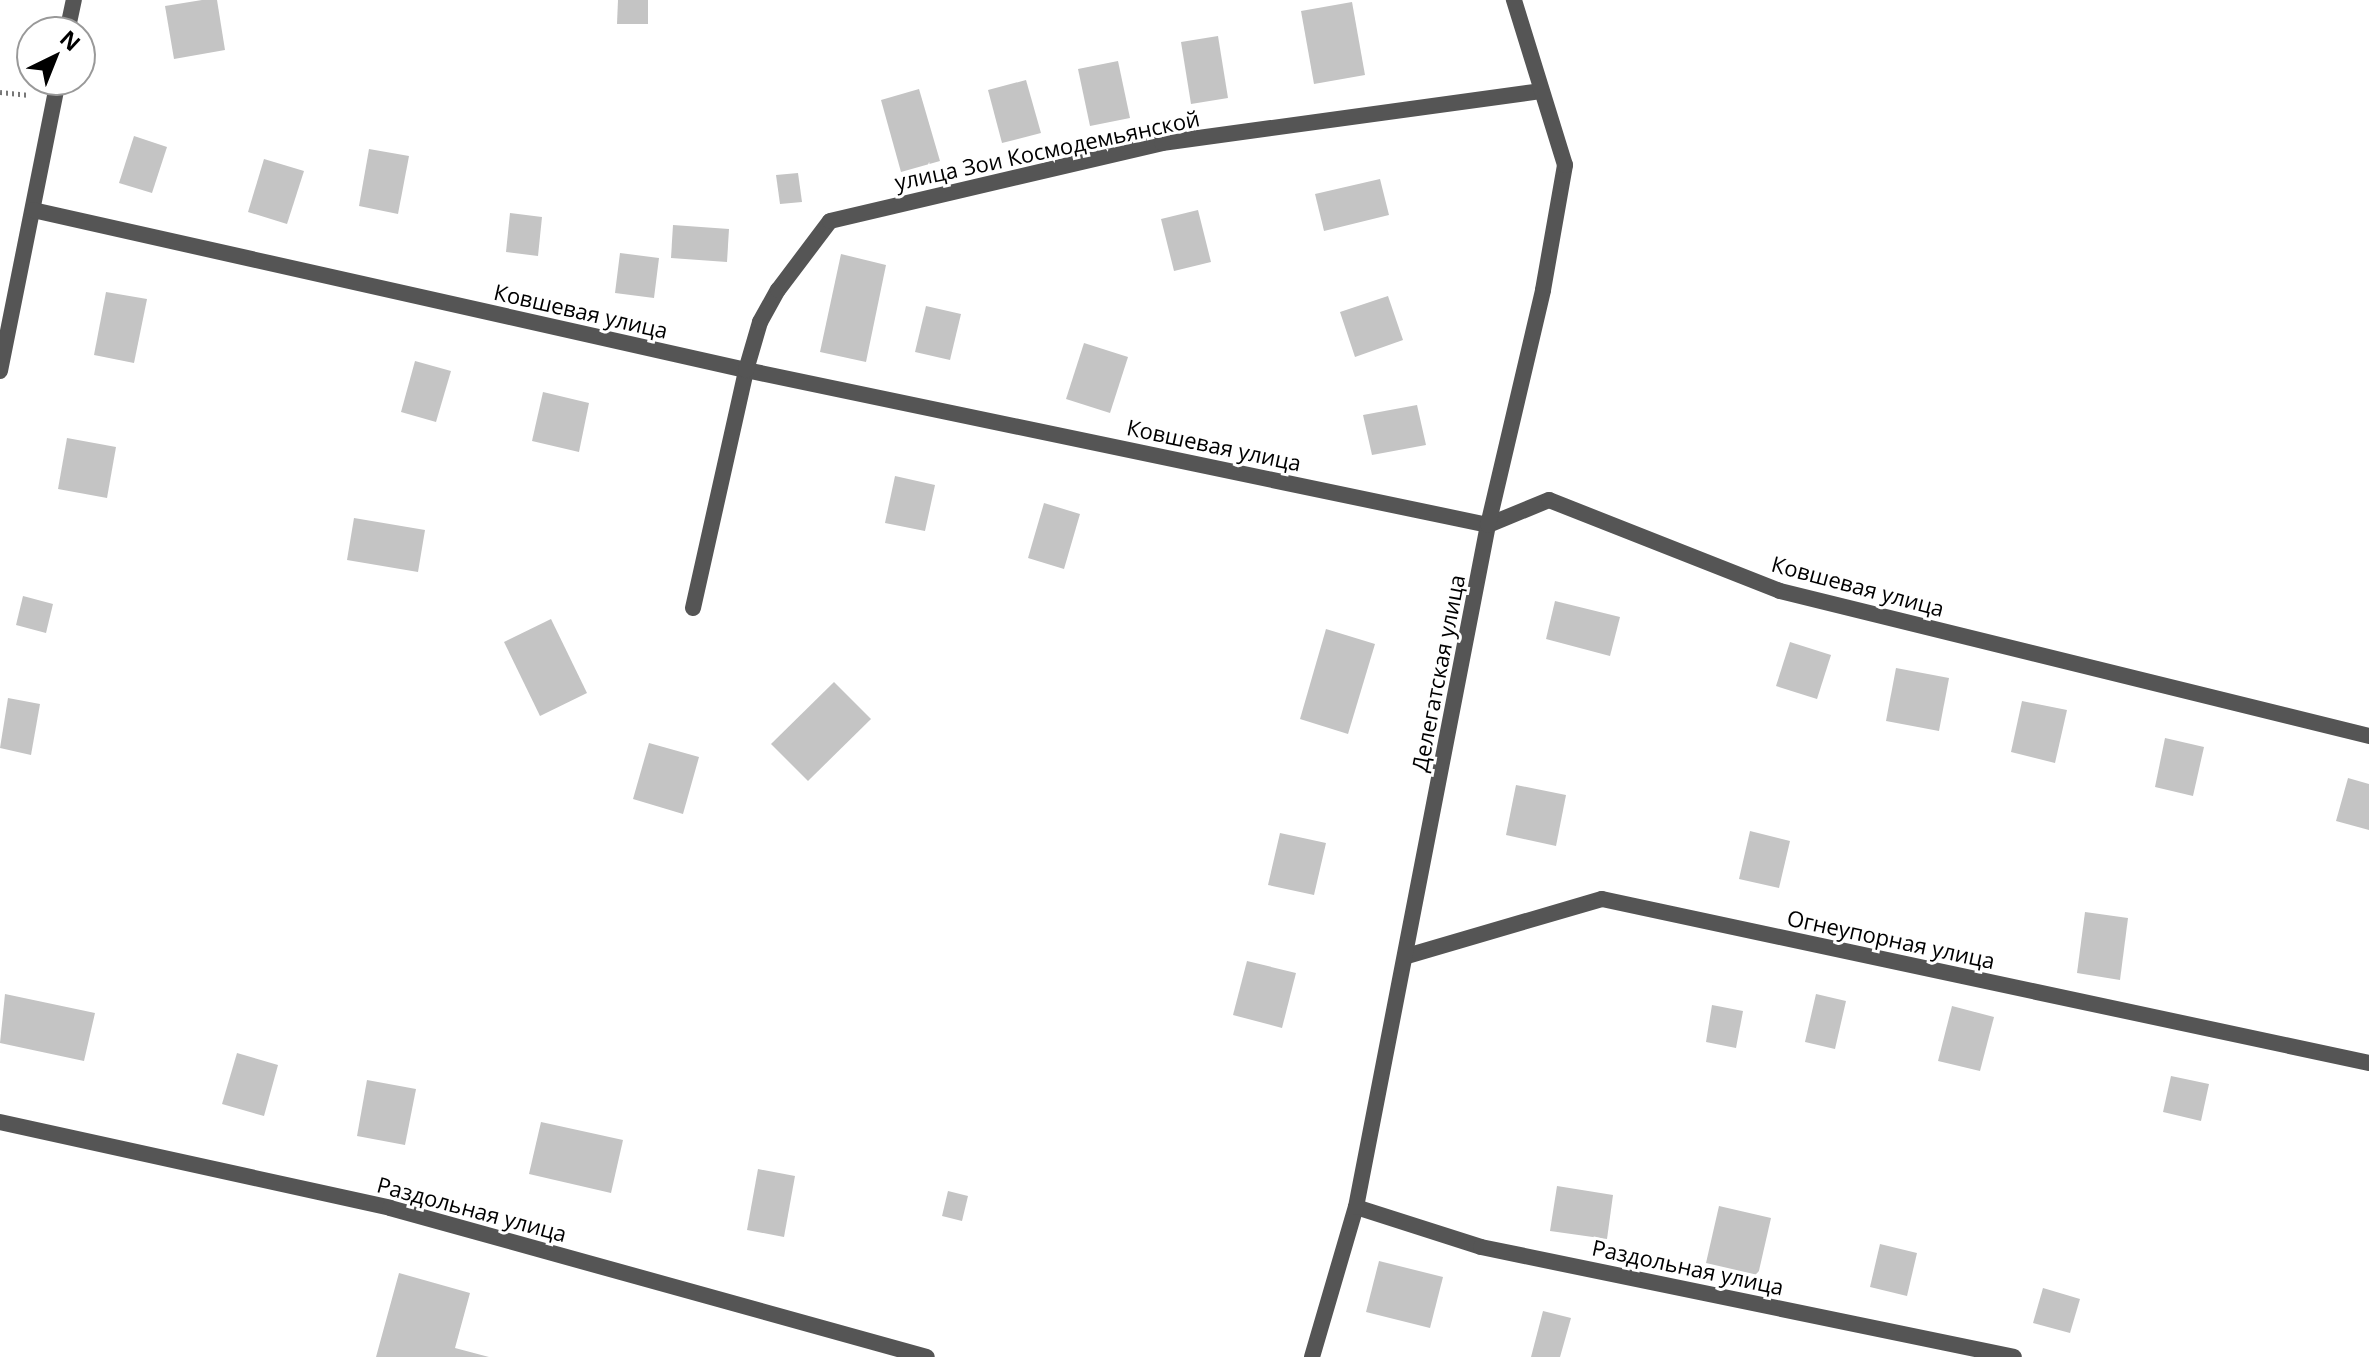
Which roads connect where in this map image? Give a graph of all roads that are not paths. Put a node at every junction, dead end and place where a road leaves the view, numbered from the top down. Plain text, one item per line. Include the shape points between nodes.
1 (1514, 0) edge
2 (1540, 91) junction
3 (55, 96) edge
4 (33, 210) junction
5 (746, 370) junction
6 (0, 371) edge
7 (1488, 525) junction
8 (693, 608) dead end
9 (2369, 736) edge
10 (1407, 956) junction
11 (2369, 1063) edge
12 (0, 1122) edge
13 (1356, 1207) junction
14 (927, 1357) edge
15 (1312, 1357) edge
16 (2014, 1357) edge

1 - 2 street, Делегатская улица
2 - 5 street, улица Зои Космодемьянской via 1162,143 830,221 778,290 760,322
2 - 7 street, Делегатская улица via 1565,165 1543,290
3 - 4 street
4 - 5 street, Ковшевая улица
4 - 6 street
5 - 7 street, Ковшевая улица
5 - 8 street, улица Зои Космодемьянской
7 - 9 street, Ковшевая улица via 1549,500 1780,591
7 - 10 street, Делегатская улица
10 - 11 street, Огнеупорная улица via 1602,899
10 - 13 street, Делегатская улица
12 - 14 street, Раздольная улица via 390,1208
13 - 15 street, Делегатская улица
13 - 16 street, Раздольная улица via 1481,1247

